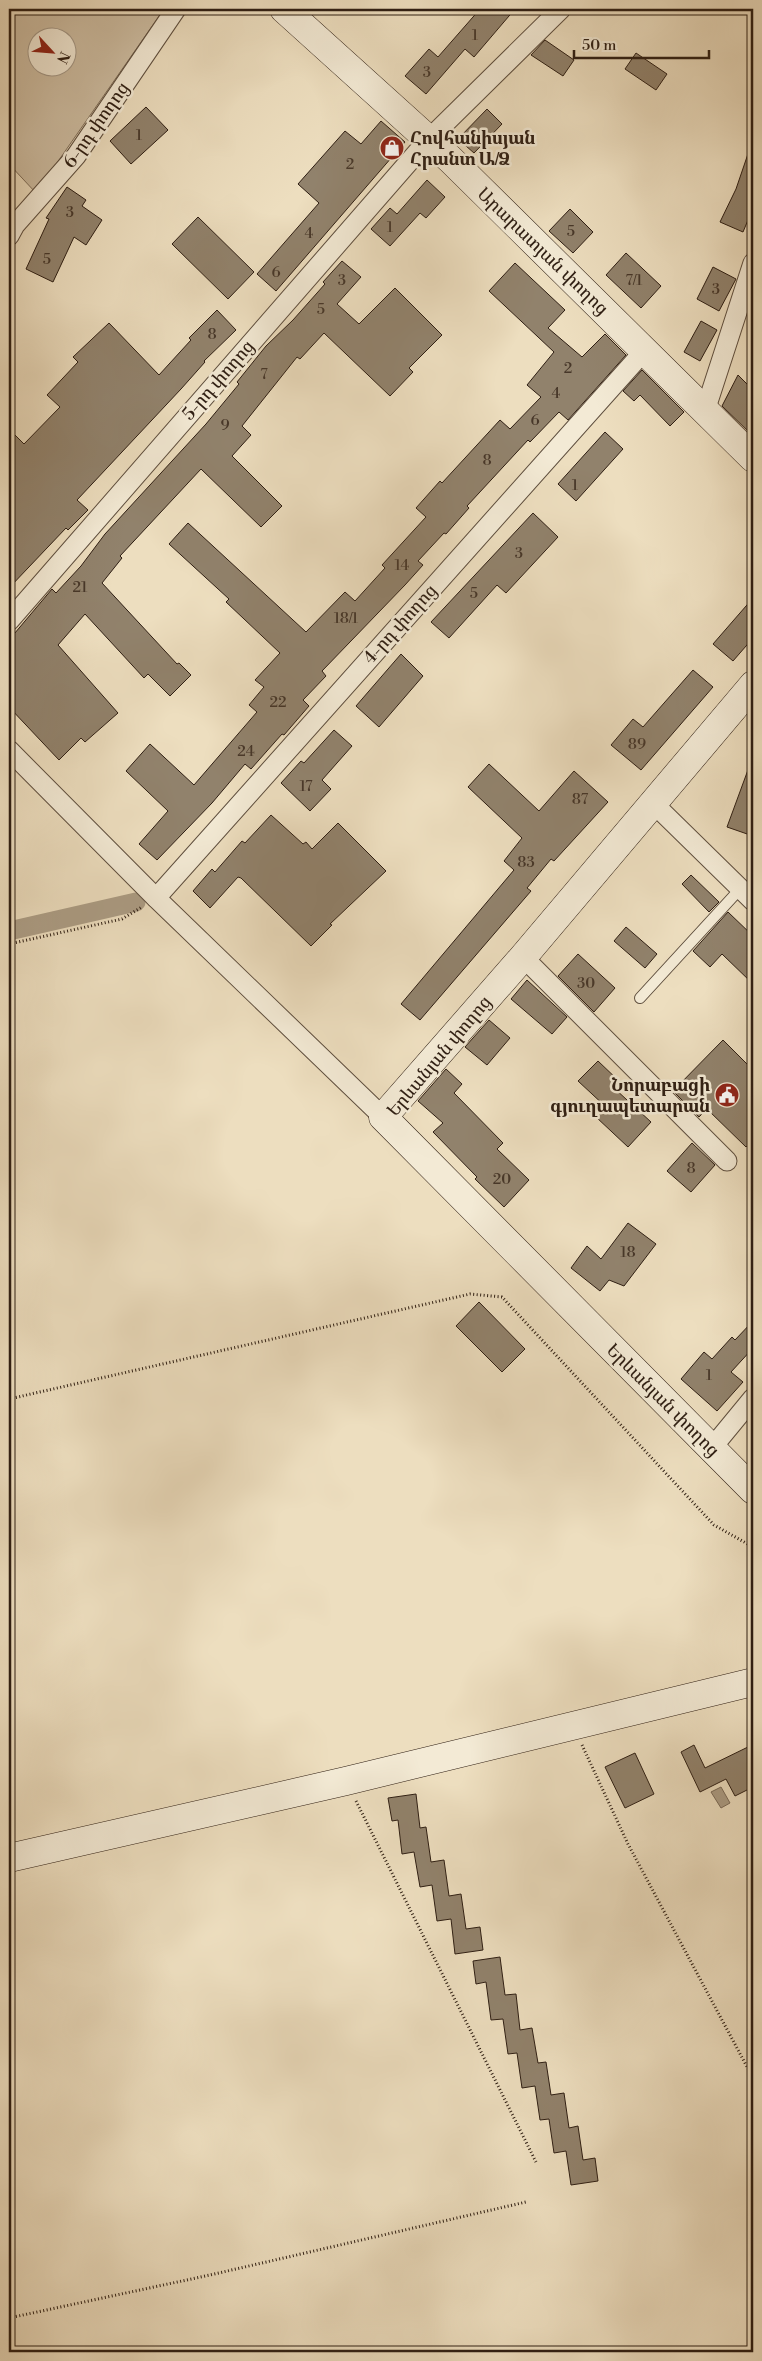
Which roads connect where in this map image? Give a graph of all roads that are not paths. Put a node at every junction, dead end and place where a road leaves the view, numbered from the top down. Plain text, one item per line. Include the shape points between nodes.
1 (176, 9) edge
2 (284, 9) edge
3 (561, 9) edge
4 (428, 140) junction
5 (9, 236) edge
6 (753, 262) edge
7 (645, 350) junction
8 (705, 411) junction
9 (753, 458) edge
10 (9, 621) edge
11 (753, 685) edge
12 (9, 750) edge
13 (653, 803) junction
14 (747, 895) edge
15 (156, 898) junction
16 (523, 957) junction
17 (640, 998) dead end
18 (383, 1117) junction
19 (727, 1161) dead end
20 (753, 1398) edge
21 (711, 1449) junction
22 (753, 1490) edge
23 (753, 1682) edge
24 (9, 1858) edge

1 - 5 street, 6-րդ փողոց via 76,156
2 - 4 main road, Արարատյան փողոց
3 - 4 street, 5-րդ փողոց
4 - 7 main road, Արարատյան փողոց
4 - 10 street, 5-րդ փողոց
6 - 8 street
7 - 8 main road, Արարատյան փողոց
7 - 15 street, 4-րդ փողոց
8 - 9 main road, Արարատյան փողոց
11 - 13 main road, Երևանյան փողոց
12 - 15 street
13 - 14 street
13 - 16 main road, Երևանյան փողոց
14 - 17 lane
15 - 18 street
16 - 18 main road, Երևանյան փողոց
16 - 19 street
18 - 21 main road, Երևանյան փողոց
20 - 21 street
21 - 22 main road, Երևանյան փողոց
23 - 24 main road via 346,1781

